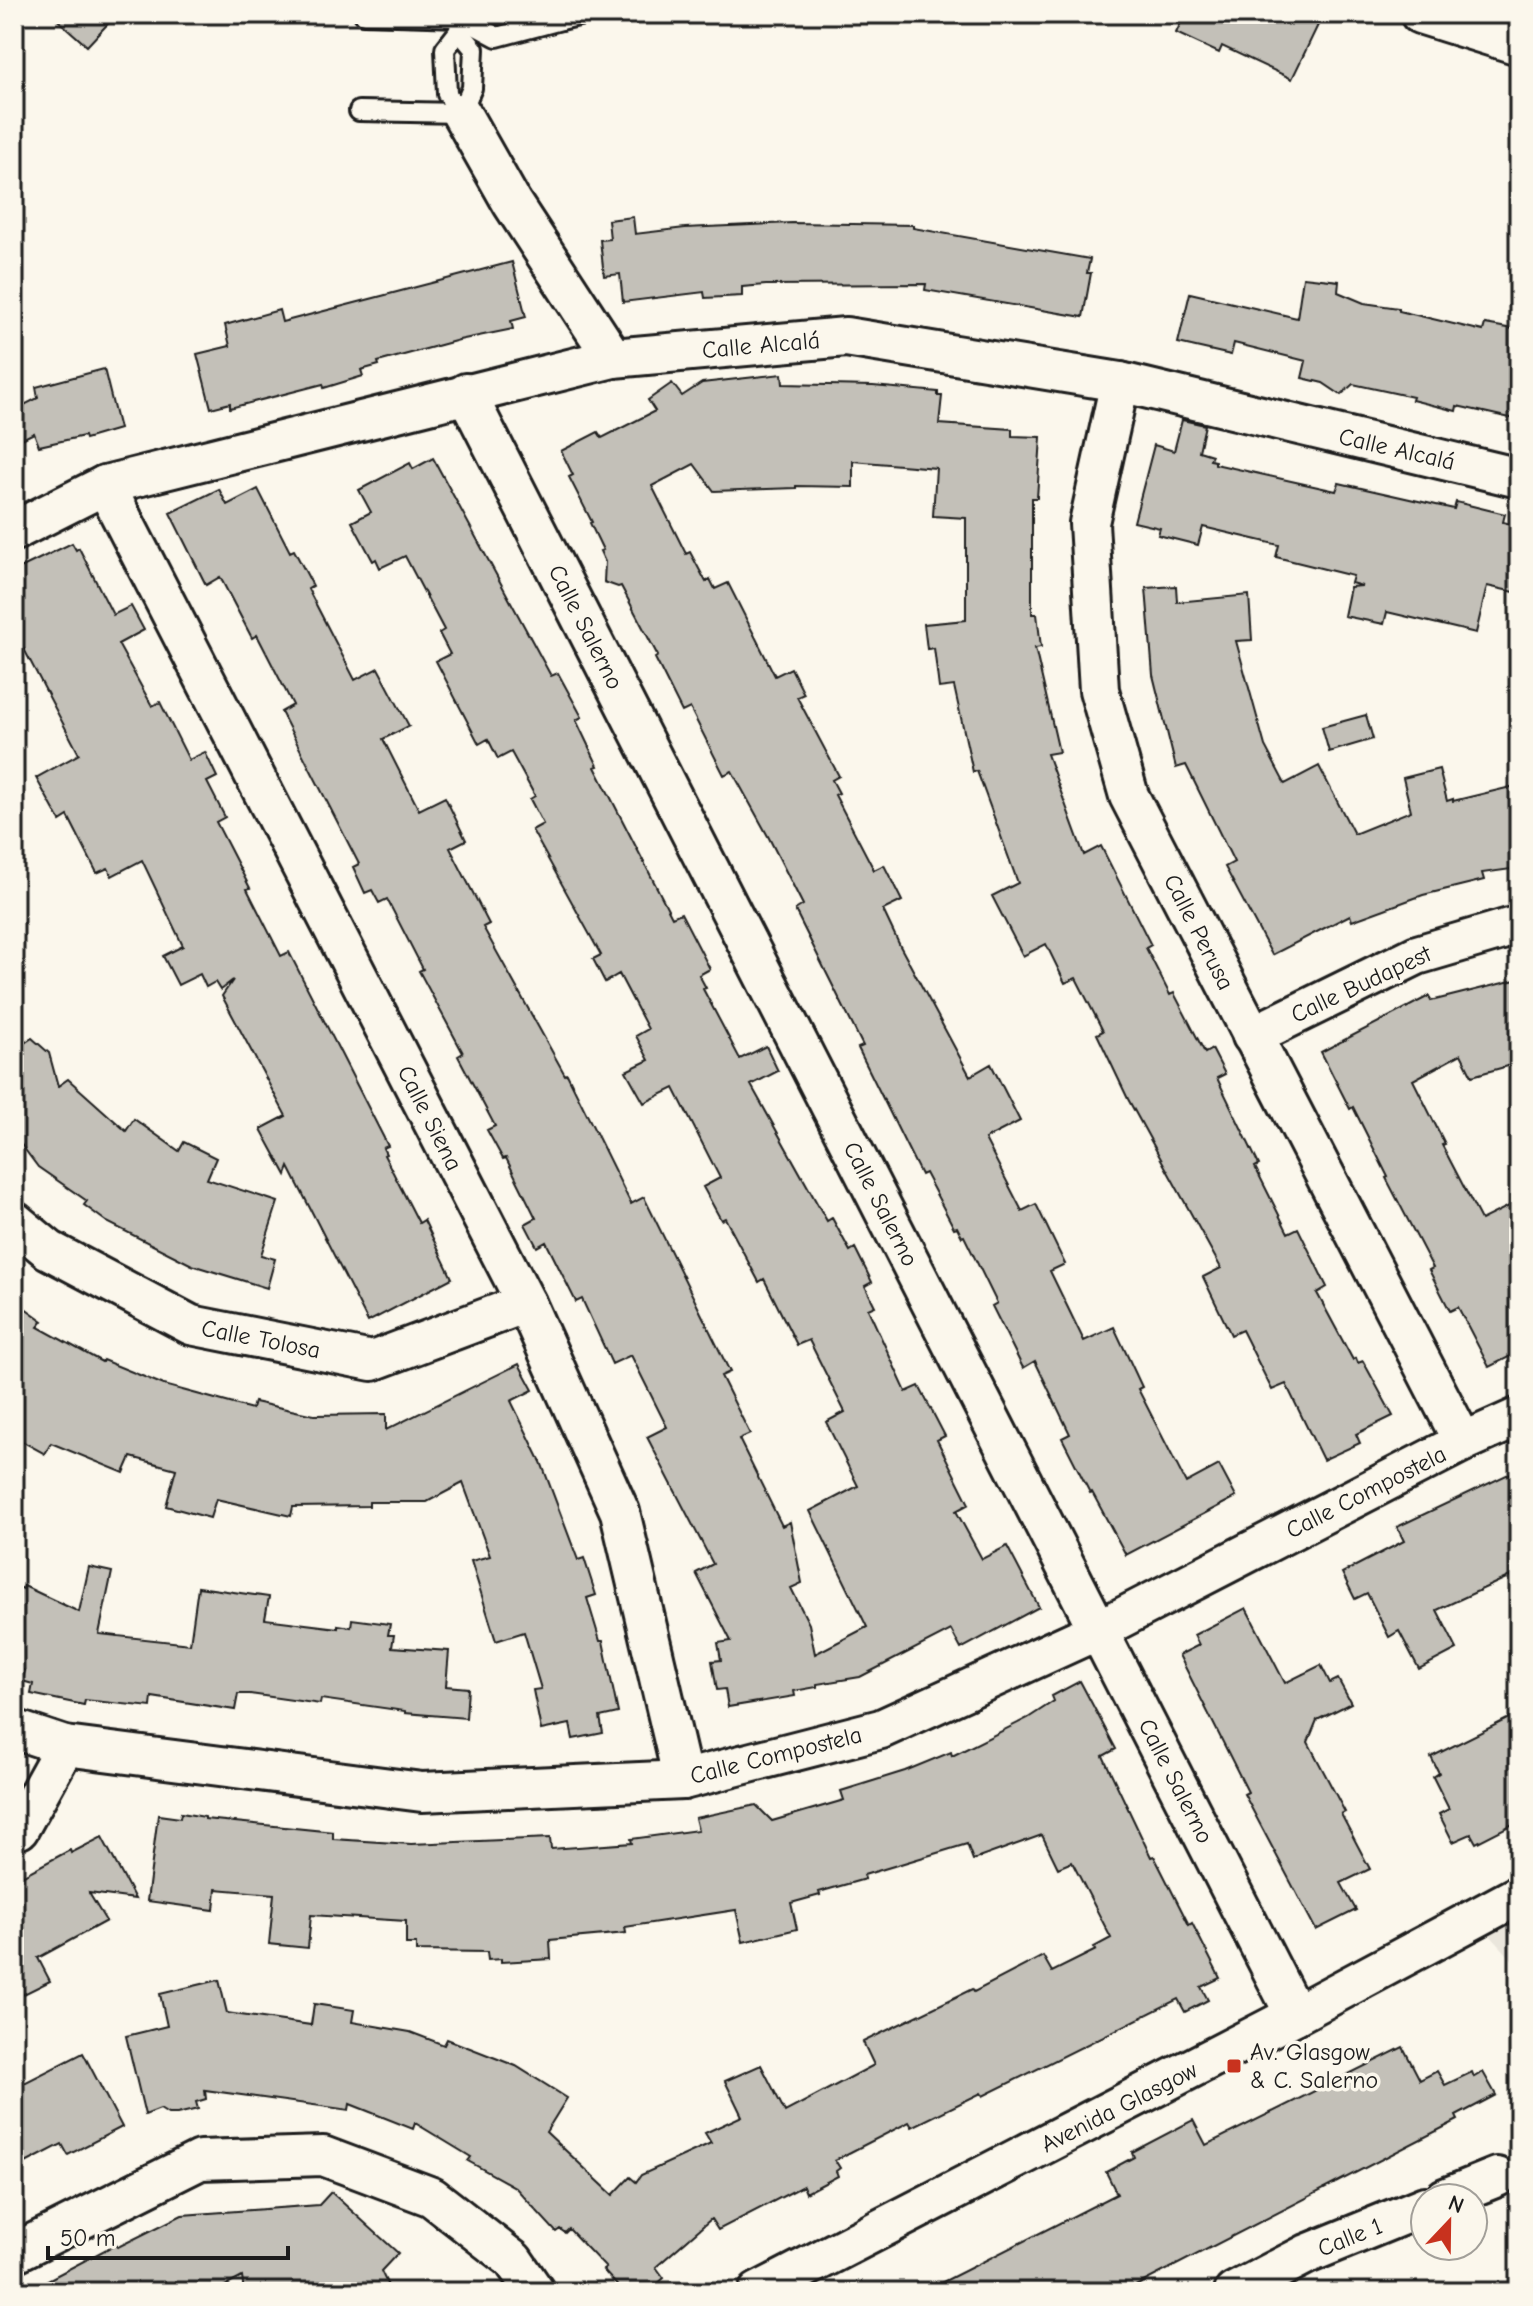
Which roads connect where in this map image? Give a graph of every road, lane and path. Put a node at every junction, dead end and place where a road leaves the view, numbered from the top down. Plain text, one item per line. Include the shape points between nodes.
1 (364, 14) edge
2 (587, 14) edge
3 (1420, 14) edge
4 (562, 17) edge
5 (459, 24) junction
6 (1519, 45) edge
7 (359, 111) dead end
8 (461, 113) junction
9 (613, 358) junction
10 (1120, 382) junction
11 (466, 393) junction
12 (1519, 478) edge
13 (105, 485) junction
14 (14, 531) edge
15 (1519, 925) edge
16 (1252, 1036) junction
17 (14, 1221) edge
18 (526, 1303) junction
19 (1519, 1417) edge
20 (1463, 1442) junction
21 (1098, 1630) junction
22 (14, 1729) edge
23 (65, 1746) junction
24 (683, 1780) junction
25 (14, 1831) edge
26 (1519, 1895) edge
27 (1295, 2015) junction
28 (1497, 2177) dead end
29 (1485, 2182) edge
30 (1409, 2213) edge
31 (14, 2253) edge
32 (535, 2292) edge
33 (758, 2292) edge
34 (1234, 2292) edge

1 - 5 lane
2 - 4 lane
3 - 6 street
4 - 5 lane via 497,37
5 - 8 lane via 474,49 472,88
5 - 8 lane via 445,49 447,94
7 - 8 lane
8 - 9 street via 512,203
9 - 10 street, Calle Alcalá via 846,337
9 - 11 street, Calle Alcalá
10 - 12 street, Calle Alcalá
10 - 16 street, Calle Perusa via 1089,523 1099,690 1129,796
11 - 13 street, Calle Alcalá
11 - 21 street, Calle Salerno
13 - 14 street, Calle Alcalá
13 - 18 street, Calle Siena
15 - 16 street, Calle Budapest via 1417,955
16 - 20 street, Calle Perusa
17 - 18 street, Calle Tolosa via 49,1250 191,1325 372,1361
18 - 24 street, Calle Siena via 620,1512
19 - 20 street, Calle Compostela
20 - 21 street, Calle Compostela
21 - 24 street, Calle Compostela via 881,1729
21 - 27 street, Calle Salerno
22 - 23 street, Calle Compostela
23 - 24 street, Calle Compostela via 422,1792
23 - 25 street
26 - 27 street, Avenida Glasgow
27 - 33 street, Avenida Glasgow
28 - 29 street
30 - 34 street, Calle 1 via 1307,2254
31 - 32 street via 200,2160 323,2156 432,2197 513,2260

